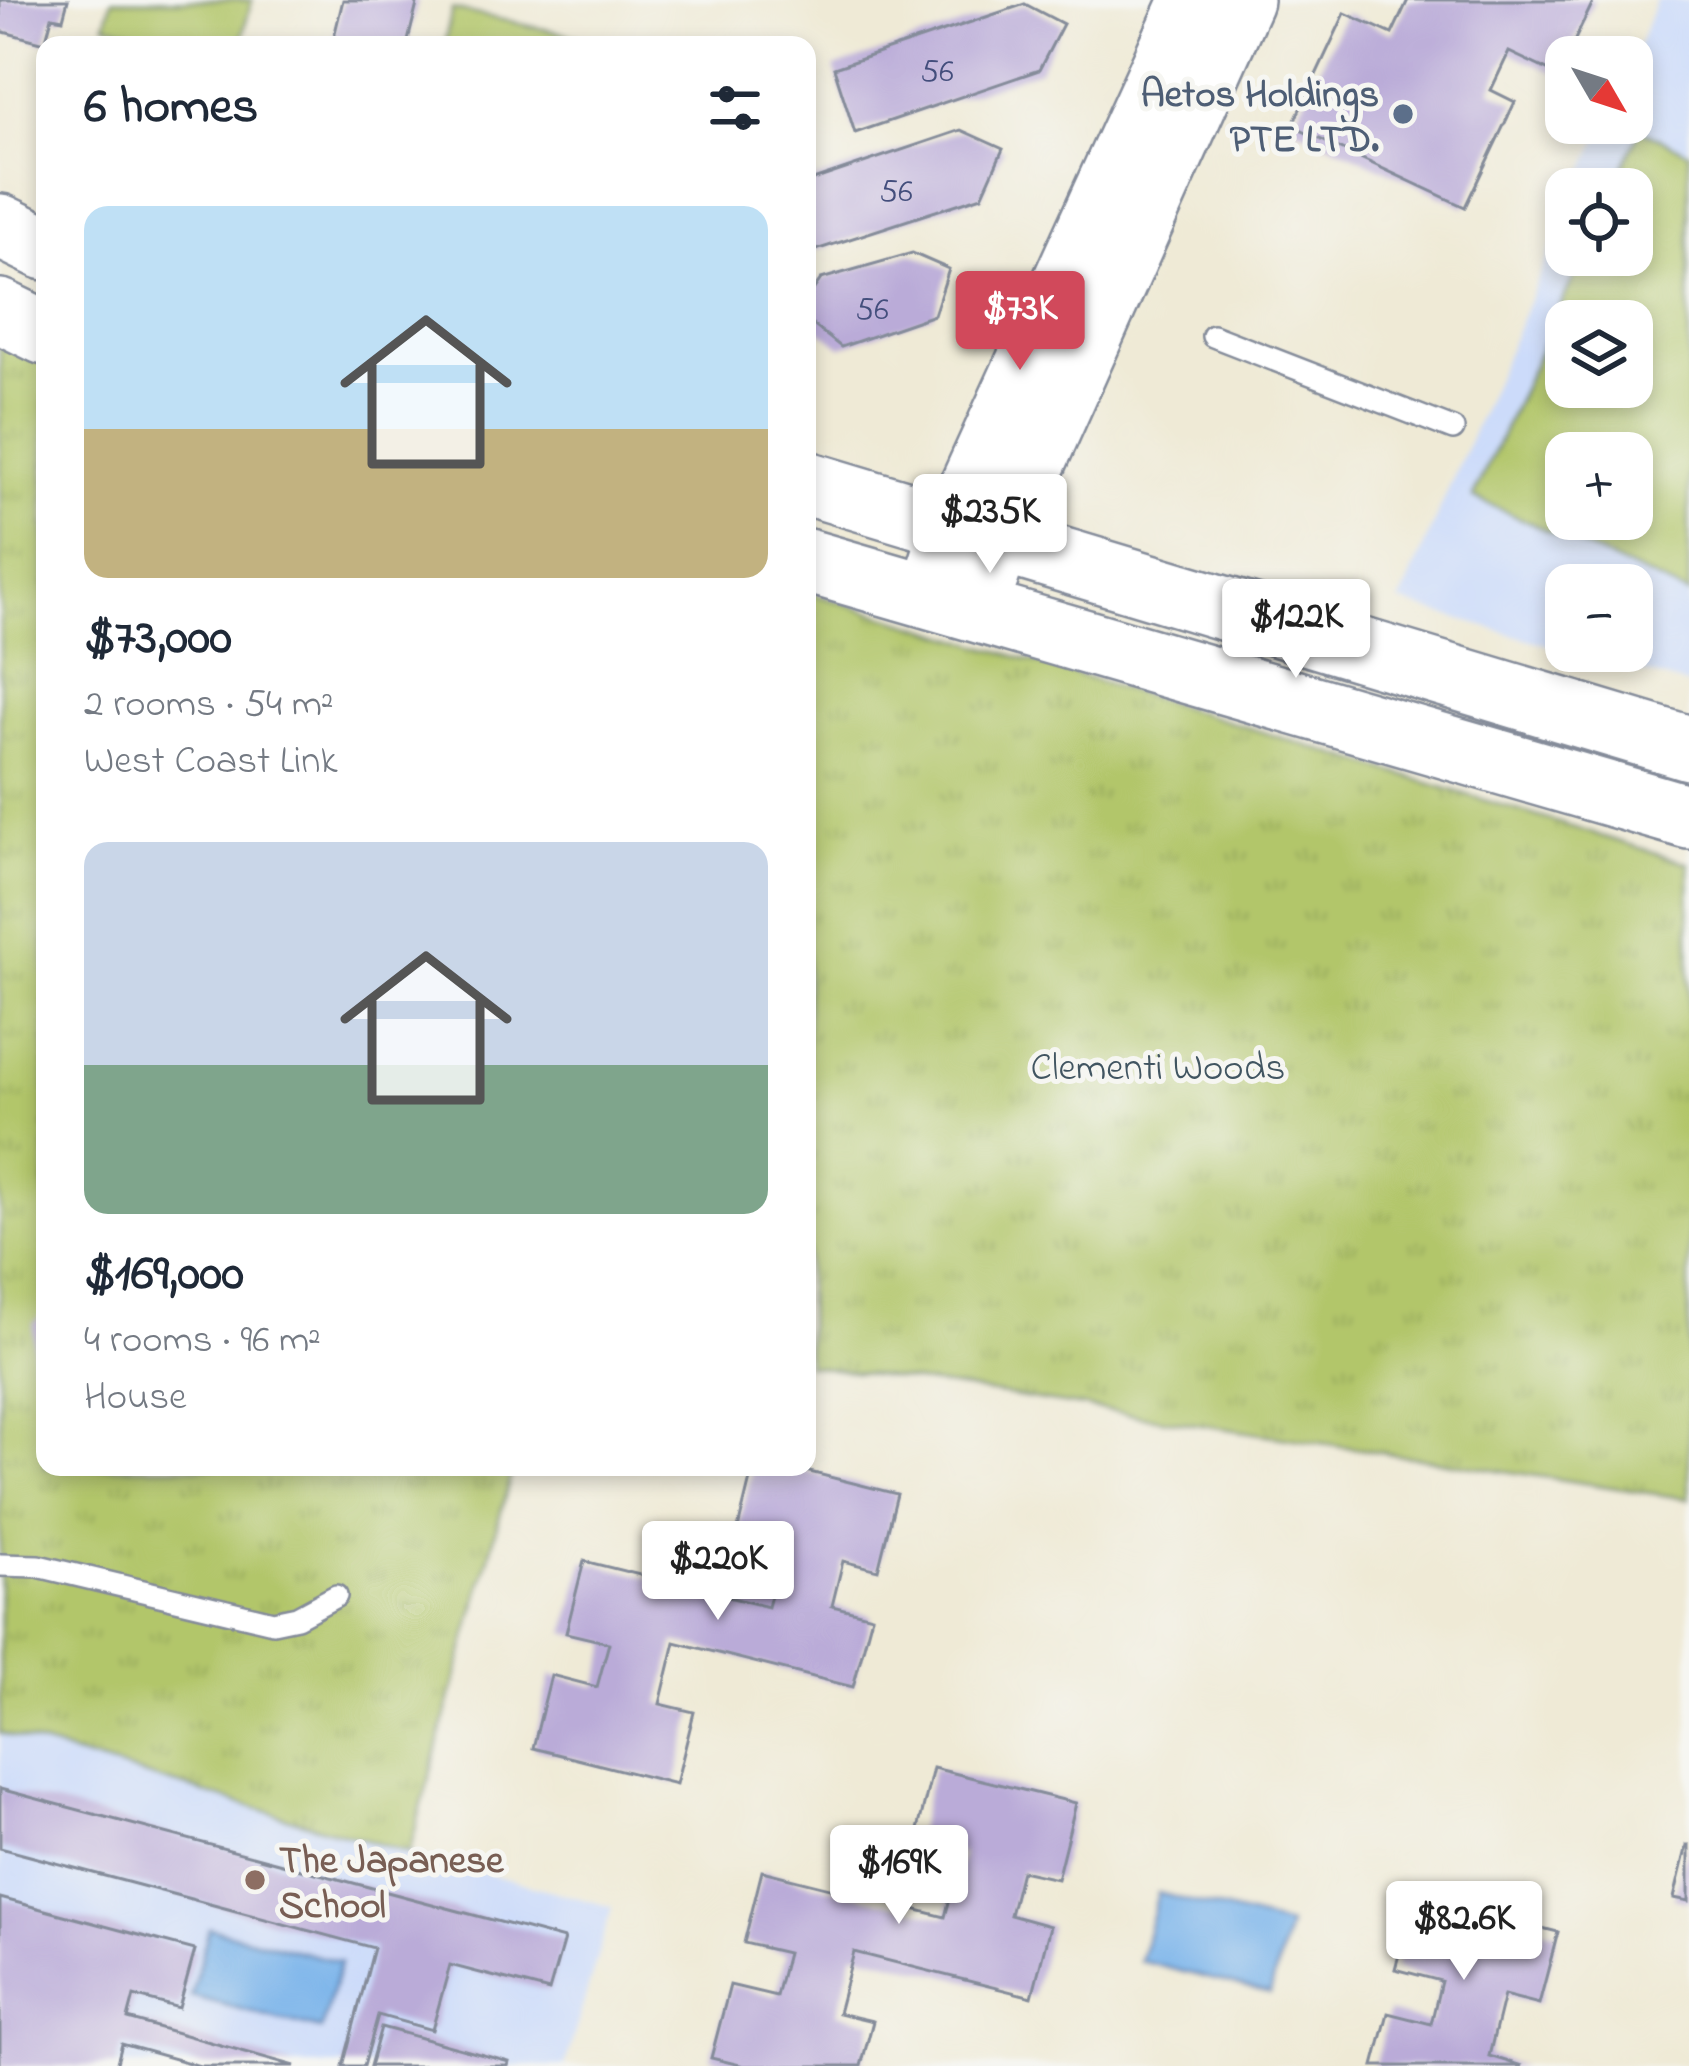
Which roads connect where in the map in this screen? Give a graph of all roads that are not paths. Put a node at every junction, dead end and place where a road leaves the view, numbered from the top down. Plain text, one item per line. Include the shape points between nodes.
1 (1193, 0) edge
2 (1241, 0) edge
3 (0, 226) edge
4 (36, 244) edge
5 (0, 311) edge
6 (36, 329) edge
7 (1214, 336) dead end
8 (1453, 429) dead end
9 (816, 486) edge
10 (976, 534) junction
11 (816, 563) edge
12 (954, 601) junction
13 (1689, 748) edge
14 (1689, 817) edge
15 (0, 1565) edge
16 (336, 1596) dead end

1 - 10 main road
2 - 10 main road
3 - 4 main road
5 - 6 main road
7 - 8 lane
9 - 10 main road
10 - 12 main road
10 - 13 main road
11 - 12 main road
12 - 14 main road
15 - 16 lane via 38,1566 273,1622

